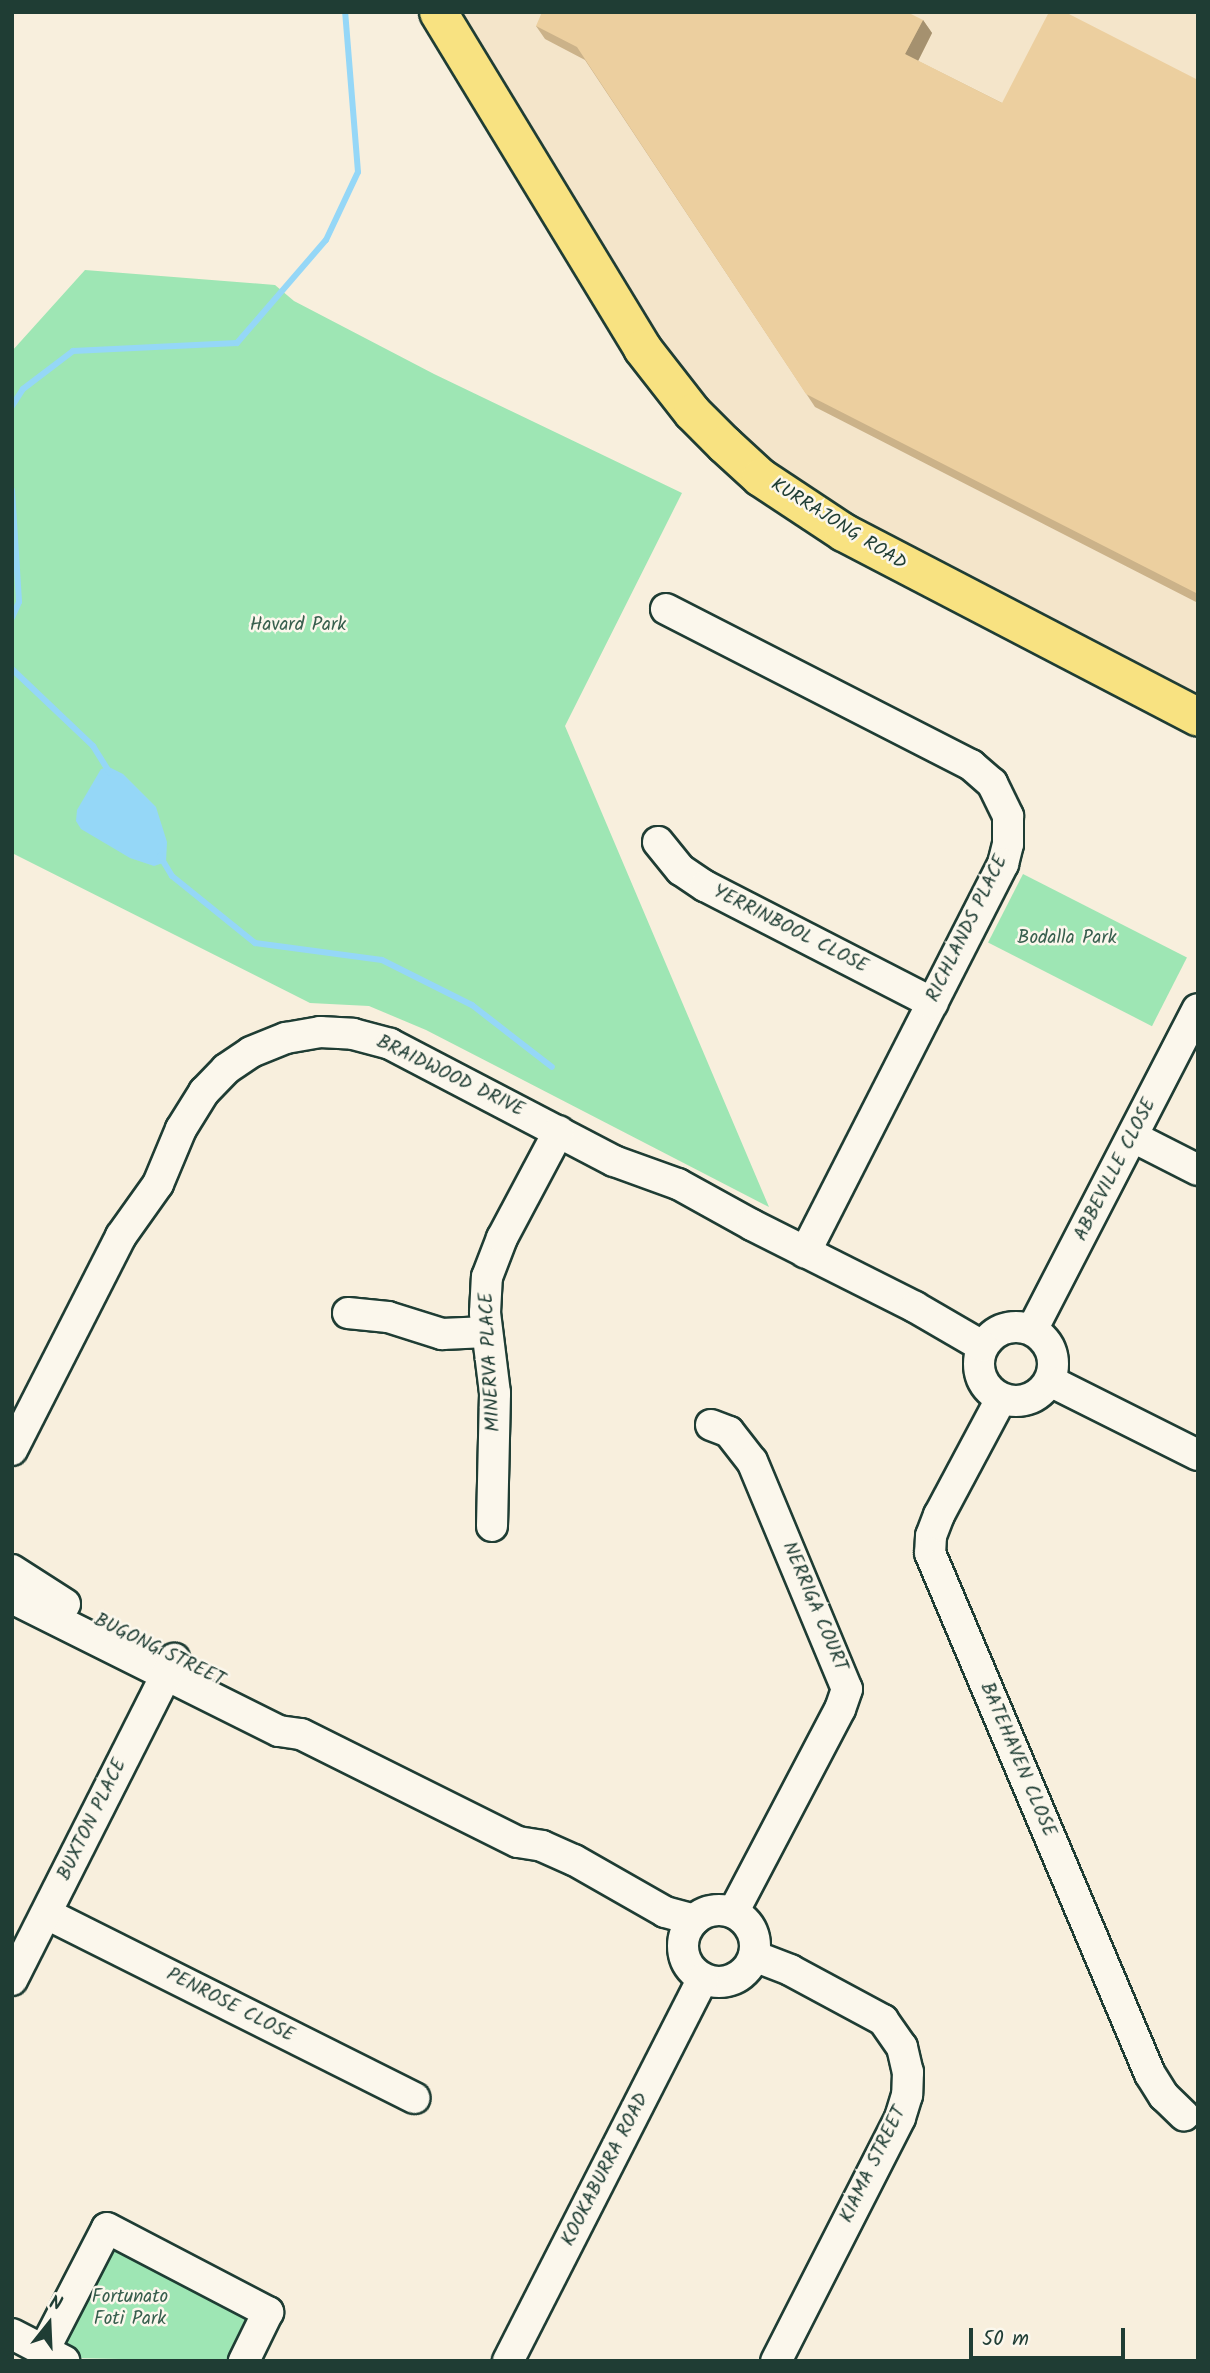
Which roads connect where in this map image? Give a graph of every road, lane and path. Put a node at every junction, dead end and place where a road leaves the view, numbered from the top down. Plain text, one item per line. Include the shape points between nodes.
1 (438, 12) edge
2 (666, 609) dead end
3 (1198, 717) edge
4 (658, 842) dead end
5 (933, 1003) junction
6 (1198, 1009) edge
7 (559, 1131) junction
8 (1133, 1137) junction
9 (1198, 1170) edge
10 (805, 1252) junction
11 (348, 1313) dead end
12 (1032, 1330) junction
13 (487, 1332) junction
14 (982, 1346) junction
15 (1050, 1381) junction
16 (1001, 1399) junction
17 (711, 1425) dead end
18 (12, 1450) edge
19 (1198, 1455) edge
20 (492, 1526) dead end
21 (12, 1570) edge
22 (12, 1598) edge
23 (170, 1667) junction
24 (733, 1913) junction
25 (47, 1914) junction
26 (688, 1932) junction
27 (754, 1956) junction
28 (703, 1979) junction
29 (12, 1980) edge
30 (414, 2098) dead end
31 (1184, 2115) dead end
32 (12, 2334) edge
33 (54, 2356) edge
34 (244, 2361) edge
35 (508, 2361) edge
36 (776, 2361) edge

1 - 3 main road, KURRAJONG ROAD via 642,348 692,412 724,444 760,477 843,532
2 - 5 street, RICHLANDS PLACE via 971,765 997,790 1009,825 1003,864
4 - 5 street, YERRINBOOL CLOSE via 681,870 705,886
5 - 10 street, RICHLANDS PLACE
6 - 8 street, ABBEVILLE CLOSE
7 - 10 street, BRAIDWOOD DRIVE via 637,1171 678,1184
7 - 13 street, MINERVA PLACE via 490,1266 485,1288
7 - 18 street, BRAIDWOOD DRIVE via 371,1037 311,1033 251,1052 214,1080 186,1120 158,1184 121,1236
8 - 9 street
8 - 12 street, ABBEVILLE CLOSE
10 - 14 street, BRAIDWOOD DRIVE
11 - 13 street via 388,1317 442,1334
12 - 14 street via 1009,1327
12 - 15 street via 1042,1336 1053,1357
13 - 20 street, MINERVA PLACE via 495,1393
14 - 16 street via 979,1371 983,1382
15 - 16 street via 1024,1401
15 - 19 street
16 - 31 street, BATEHAVEN CLOSE via 939,1515 930,1553 1150,2074
17 - 24 street, NERRIGA COURT via 729,1432 752,1461 847,1689
21 - 23 street, BUGONG STREET
22 - 23 street, BUGONG STREET
23 - 25 street, BUXTON PLACE
23 - 26 street, BUGONG STREET via 279,1731 301,1734 518,1842 532,1860
24 - 26 street via 706,1913
24 - 27 street via 751,1930
25 - 29 street, BUXTON PLACE
25 - 30 street, PENROSE CLOSE
26 - 28 street via 685,1958
27 - 28 street via 740,1976 715,1982
27 - 36 street, KIAMA STREET via 790,1970 883,2021 902,2047 908,2071 900,2118
28 - 35 street, KOOKABURRA ROAD
32 - 33 street
33 - 34 street via 107,2228 268,2312

